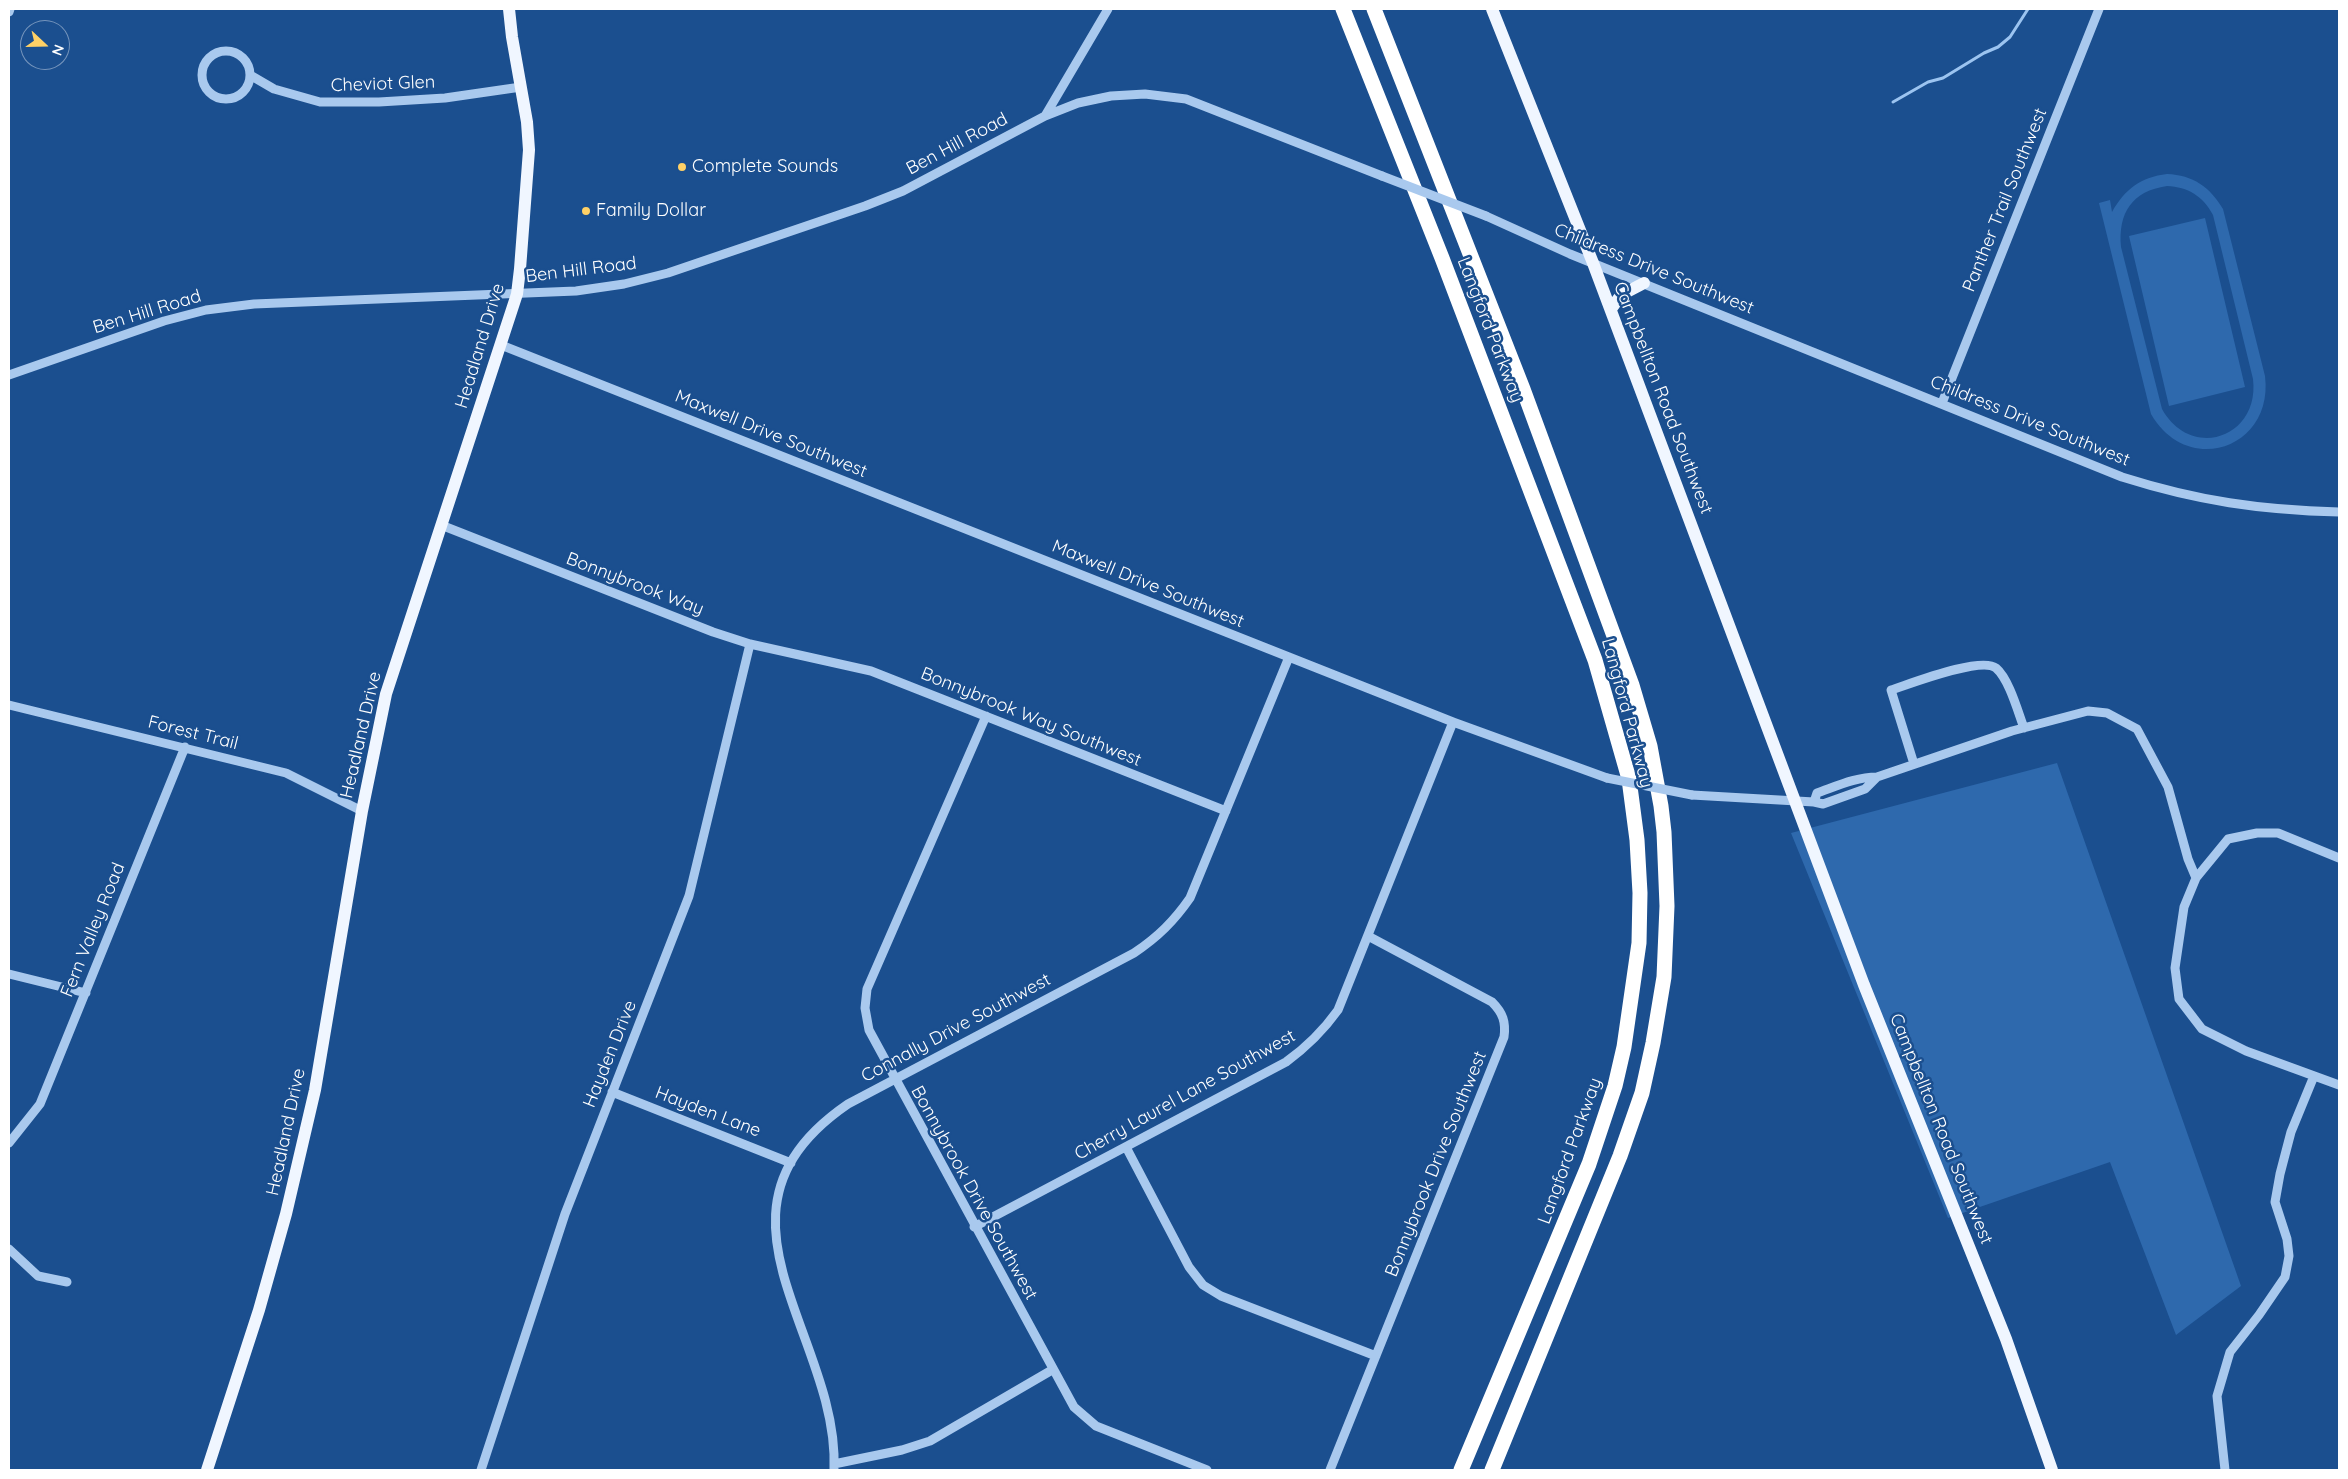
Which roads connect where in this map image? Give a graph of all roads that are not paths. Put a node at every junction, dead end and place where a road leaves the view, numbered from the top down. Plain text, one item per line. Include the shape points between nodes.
1 (509, 9) edge
2 (1108, 9) edge
3 (1343, 9) edge
4 (1374, 9) edge
5 (1492, 9) edge
6 (2099, 9) edge
7 (250, 74) junction
8 (521, 87) junction
9 (1045, 116) junction
10 (1593, 262) junction
11 (1644, 283) junction
12 (516, 294) junction
13 (1611, 309) junction
14 (501, 345) junction
15 (9, 375) edge
16 (1942, 403) junction
17 (2339, 512) edge
18 (441, 525) junction
19 (750, 644) junction
20 (1289, 657) junction
21 (821, 660) joint
22 (9, 705) edge
23 (986, 716) junction
24 (1453, 722) junction
25 (2024, 728) junction
26 (185, 747) junction
27 (1914, 764) junction
28 (1796, 801) junction
29 (362, 811) junction
30 (1226, 811) junction
31 (2339, 858) edge
32 (2196, 878) junction
33 (1368, 936) junction
34 (9, 974) edge
35 (86, 993) junction
36 (2314, 1076) junction
37 (894, 1080) junction
38 (2339, 1085) edge
39 (612, 1092) junction
40 (9, 1142) edge
41 (1126, 1147) junction
42 (791, 1163) junction
43 (974, 1227) junction
44 (9, 1249) edge
45 (67, 1282) dead end
46 (1376, 1356) junction
47 (1052, 1370) junction
48 (834, 1467) edge
49 (207, 1470) edge
50 (481, 1470) edge
51 (1207, 1470) edge
52 (1330, 1470) edge
53 (1461, 1470) edge
54 (1492, 1470) edge
55 (2052, 1470) edge
56 (2225, 1470) edge

1 - 8 main road, Headland Drive
2 - 9 street
3 - 53 highway, Langford Parkway via 1592,651 1629,780 1637,840 1639,943 1615,1086 1589,1164
4 - 54 highway, Langford Parkway via 1523,389 1632,684 1650,746 1664,832 1667,906 1664,977 1642,1093 1613,1174
5 - 10 main road, Campbellton Road Southwest
6 - 16 street, Panther Trail Southwest
7 - 7 street, Cheviot Glen via 243,58 226,51 209,58 202,69 203,82 209,93 227,100 244,92
7 - 8 street, Cheviot Glen via 274,89 320,102 445,98
8 - 12 main road, Headland Drive via 528,150
9 - 10 street, Childress Drive Southwest, bridge via 1078,102 1111,96 1145,94 1186,100 1486,216
9 - 12 street, Ben Hill Road via 903,191 668,273 624,284
10 - 11 street, Childress Drive Southwest
10 - 13 main road, Campbellton Road Southwest
11 - 13 main road via 1621,295
11 - 16 street, Childress Drive Southwest
12 - 14 main road, Headland Drive
12 - 15 street, Ben Hill Road via 254,304 206,310 164,321
13 - 28 main road, Campbellton Road Southwest
14 - 18 main road, Headland Drive
14 - 20 street, Maxwell Drive Southwest
16 - 17 street, Childress Drive Southwest via 2122,478 2166,491 2213,502
18 - 19 street, Bonnybrook Way
18 - 29 main road, Headland Drive via 386,694
19 - 21 street, Bonnybrook Way
19 - 39 street, Hayden Drive via 689,896
20 - 24 street, Maxwell Drive Southwest
20 - 30 street, Connally Drive Southwest
21 - 23 street, Bonnybrook Way Southwest via 871,671
22 - 26 street, Forest Trail
23 - 30 street, Bonnybrook Way Southwest
23 - 37 street, Bonnybrook Drive Southwest via 867,989 868,1030
24 - 28 street, Maxwell Drive Southwest, bridge via 1607,778 1692,795
24 - 33 street, Cherry Laurel Lane Southwest
25 - 27 street
25 - 27 street via 2010,689 1996,668 1985,664 1965,666 1891,690
25 - 32 street via 2088,711 2107,713 2137,729 2168,787
26 - 29 street, Forest Trail via 286,773
26 - 35 street, Fern Valley Road
27 - 28 street via 1817,793 1814,802
28 - 55 main road, Campbellton Road Southwest via 1864,985 2006,1339
29 - 49 main road, Headland Drive via 315,1090 286,1214 260,1310
30 - 37 street, Connally Drive Southwest via 1190,898 1156,939
31 - 32 street via 2278,833 2256,833 2228,839
32 - 36 street via 2184,907 2175,968 2179,999 2202,1029 2246,1051
33 - 41 street, Cherry Laurel Lane Southwest via 1338,1010 1309,1046 1286,1062
33 - 46 street, Bonnybrook Drive Southwest via 1492,1002 1502,1012 1506,1026
34 - 35 street
35 - 40 street, Fern Valley Road via 40,1104
36 - 38 street
36 - 56 street via 2291,1132 2275,1202 2288,1239 2289,1256 2284,1277 2260,1315 2230,1352 2217,1396
37 - 42 street, Connally Drive Southwest via 829,1116 808,1137
37 - 43 street, Bonnybrook Drive Southwest
39 - 42 street, Hayden Lane
39 - 50 street, Hayden Drive via 565,1214
41 - 43 street, Cherry Laurel Lane Southwest
41 - 46 street via 1188,1268 1203,1285 1221,1296
42 - 48 street, Connally Drive Southwest via 777,1205 774,1227 776,1250 782,1276 824,1390 832,1427
43 - 47 street, Bonnybrook Drive Southwest
44 - 45 street via 38,1276
46 - 52 street, Bonnybrook Drive Southwest
47 - 48 street via 930,1441
47 - 51 street, Bonnybrook Drive Southwest via 1074,1407 1096,1426

